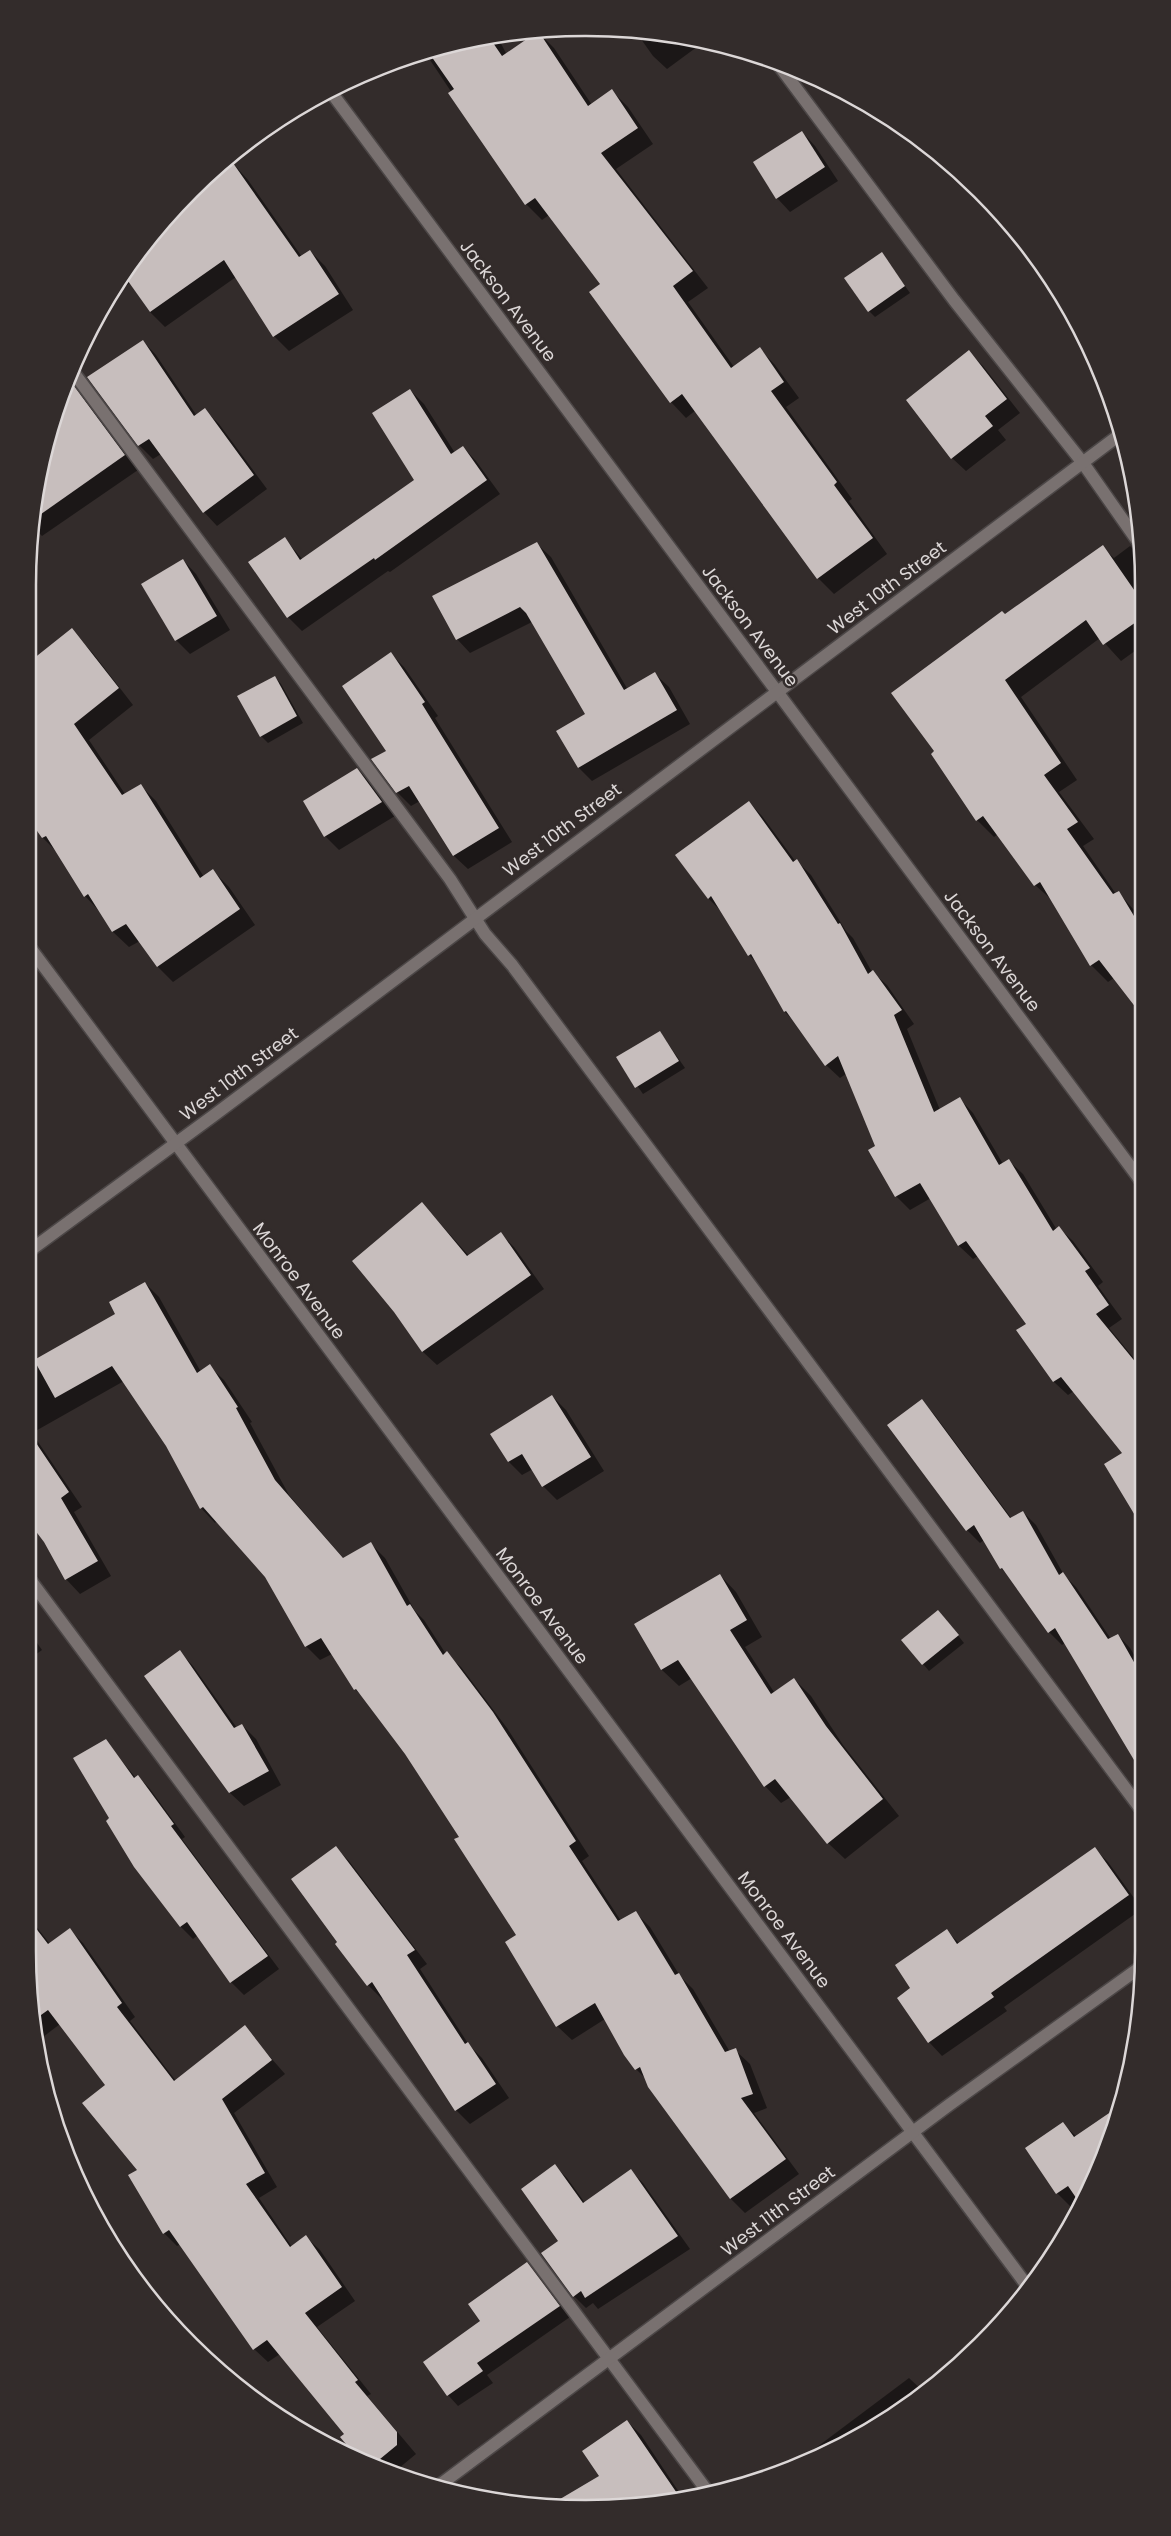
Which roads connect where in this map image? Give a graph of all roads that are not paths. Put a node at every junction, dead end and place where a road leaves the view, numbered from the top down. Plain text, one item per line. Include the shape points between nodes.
1 (785, 74) edge
2 (334, 98) edge
3 (77, 377) edge
4 (1115, 439) edge
5 (1083, 464) junction
6 (1132, 533) edge
7 (778, 692) junction
8 (474, 918) junction
9 (36, 956) edge
10 (175, 1144) junction
11 (1135, 1173) edge
12 (36, 1246) edge
13 (36, 1589) edge
14 (1135, 1801) edge
15 (1134, 1972) edge
16 (913, 2132) junction
17 (1024, 2281) edge
18 (609, 2359) junction
19 (445, 2481) edge
20 (704, 2487) edge

1 - 5 street via 960,308
2 - 7 street, Jackson Avenue
3 - 8 street via 444,871
4 - 5 street, West 10th Street
5 - 6 street
5 - 7 street, West 10th Street
7 - 8 street, West 10th Street
7 - 11 street, Jackson Avenue
8 - 10 street, West 10th Street
8 - 14 street
9 - 10 street, Monroe Avenue
10 - 12 street, West 10th Street
10 - 16 street, Monroe Avenue
13 - 18 street
15 - 16 street, West 11th Street
16 - 17 street, Monroe Avenue
16 - 18 street, West 11th Street
18 - 19 street, West 11th Street
18 - 20 street

